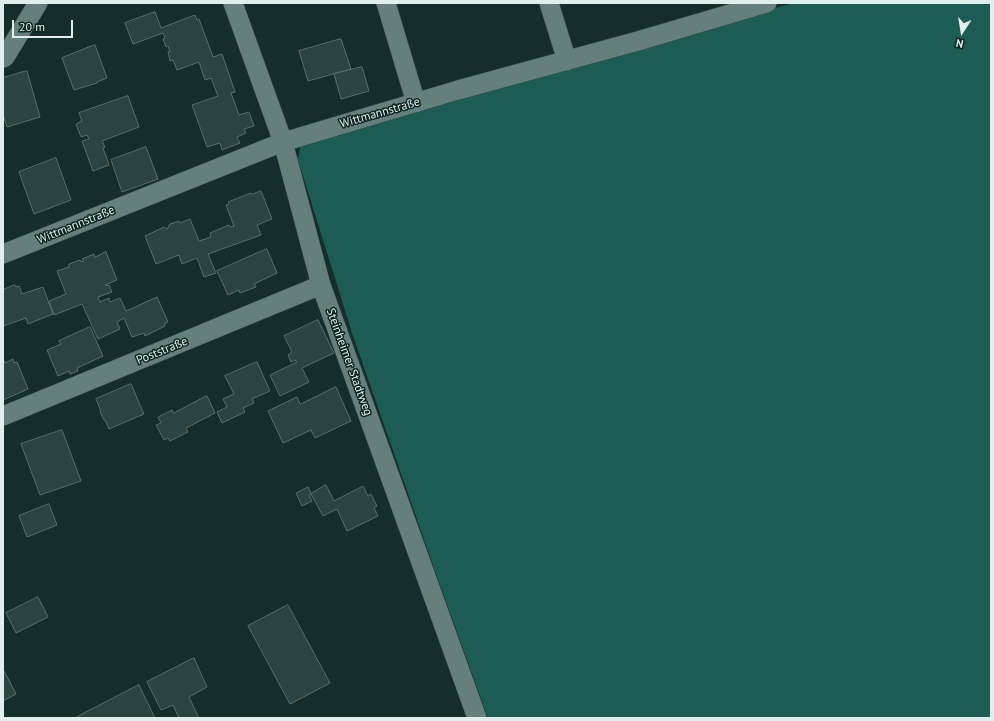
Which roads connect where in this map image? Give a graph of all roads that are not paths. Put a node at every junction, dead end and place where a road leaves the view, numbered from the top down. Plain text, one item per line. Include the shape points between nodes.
1 (38, 3) edge
2 (233, 3) edge
3 (386, 3) edge
4 (549, 3) edge
5 (766, 3) edge
6 (3, 58) edge
7 (567, 61) junction
8 (416, 103) junction
9 (283, 142) junction
10 (3, 254) edge
11 (321, 285) junction
12 (3, 416) edge
13 (477, 718) edge

1 - 6 street
2 - 9 street, Steinheimer Stadtweg
3 - 8 street
4 - 7 street
5 - 7 street, Wittmannstraße
7 - 8 street, Wittmannstraße
8 - 9 street, Wittmannstraße
9 - 10 street, Wittmannstraße
9 - 11 street, Steinheimer Stadtweg
11 - 12 street, Poststraße
11 - 13 street, Steinheimer Stadtweg

